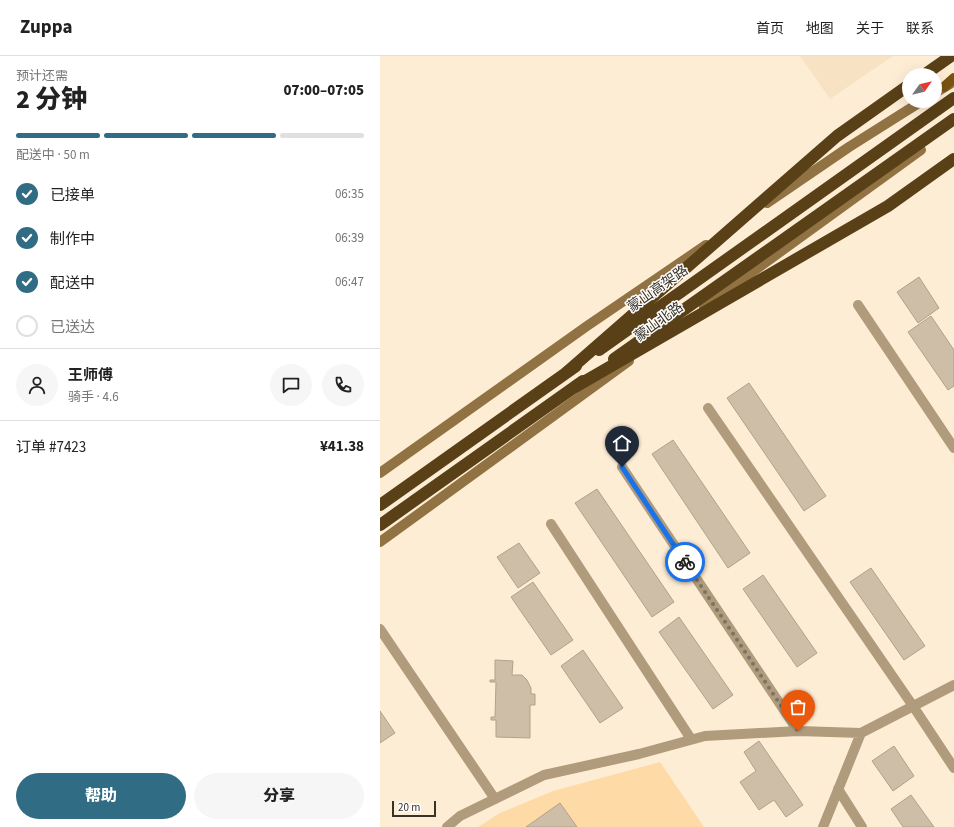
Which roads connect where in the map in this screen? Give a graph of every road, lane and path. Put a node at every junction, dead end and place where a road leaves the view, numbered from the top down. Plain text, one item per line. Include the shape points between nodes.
1 (951, 56) edge
2 (934, 68) edge
3 (954, 78) edge
4 (954, 81) edge
5 (944, 87) joint
6 (902, 90) edge
7 (954, 98) edge
8 (911, 108) edge
9 (954, 119) edge
10 (954, 126) edge
11 (954, 159) edge
12 (858, 305) dead end
13 (567, 372) junction
14 (575, 387) junction
15 (708, 408) dead end
16 (954, 448) edge
17 (622, 467) dead end
18 (380, 473) edge
19 (380, 505) edge
20 (551, 524) dead end
21 (380, 525) edge
22 (380, 542) edge
23 (380, 629) edge
24 (954, 685) edge
25 (913, 706) junction
26 (798, 731) junction
27 (861, 733) junction
28 (692, 740) junction
29 (954, 768) edge
30 (838, 789) junction
31 (495, 799) junction
32 (447, 827) edge
33 (823, 827) edge
34 (862, 827) edge

1 - 2 highway
3 - 5 main road
4 - 5 main road
6 - 13 highway, bridge via 837,136
7 - 13 highway, 蒙山高架路, bridge
8 - 18 main road via 849,147 594,321
9 - 14 highway, bridge
10 - 22 main road, 蒙山北路
11 - 14 highway, bridge via 888,206
12 - 16 street
13 - 19 highway, 蒙山高架路
14 - 21 highway
15 - 25 street
17 - 26 street
20 - 28 street
23 - 31 street
24 - 25 street
25 - 27 street
25 - 29 street
26 - 27 street
26 - 28 street via 705,736
27 - 30 street
28 - 31 street via 544,775
30 - 33 street
30 - 34 street
31 - 32 street via 460,816

